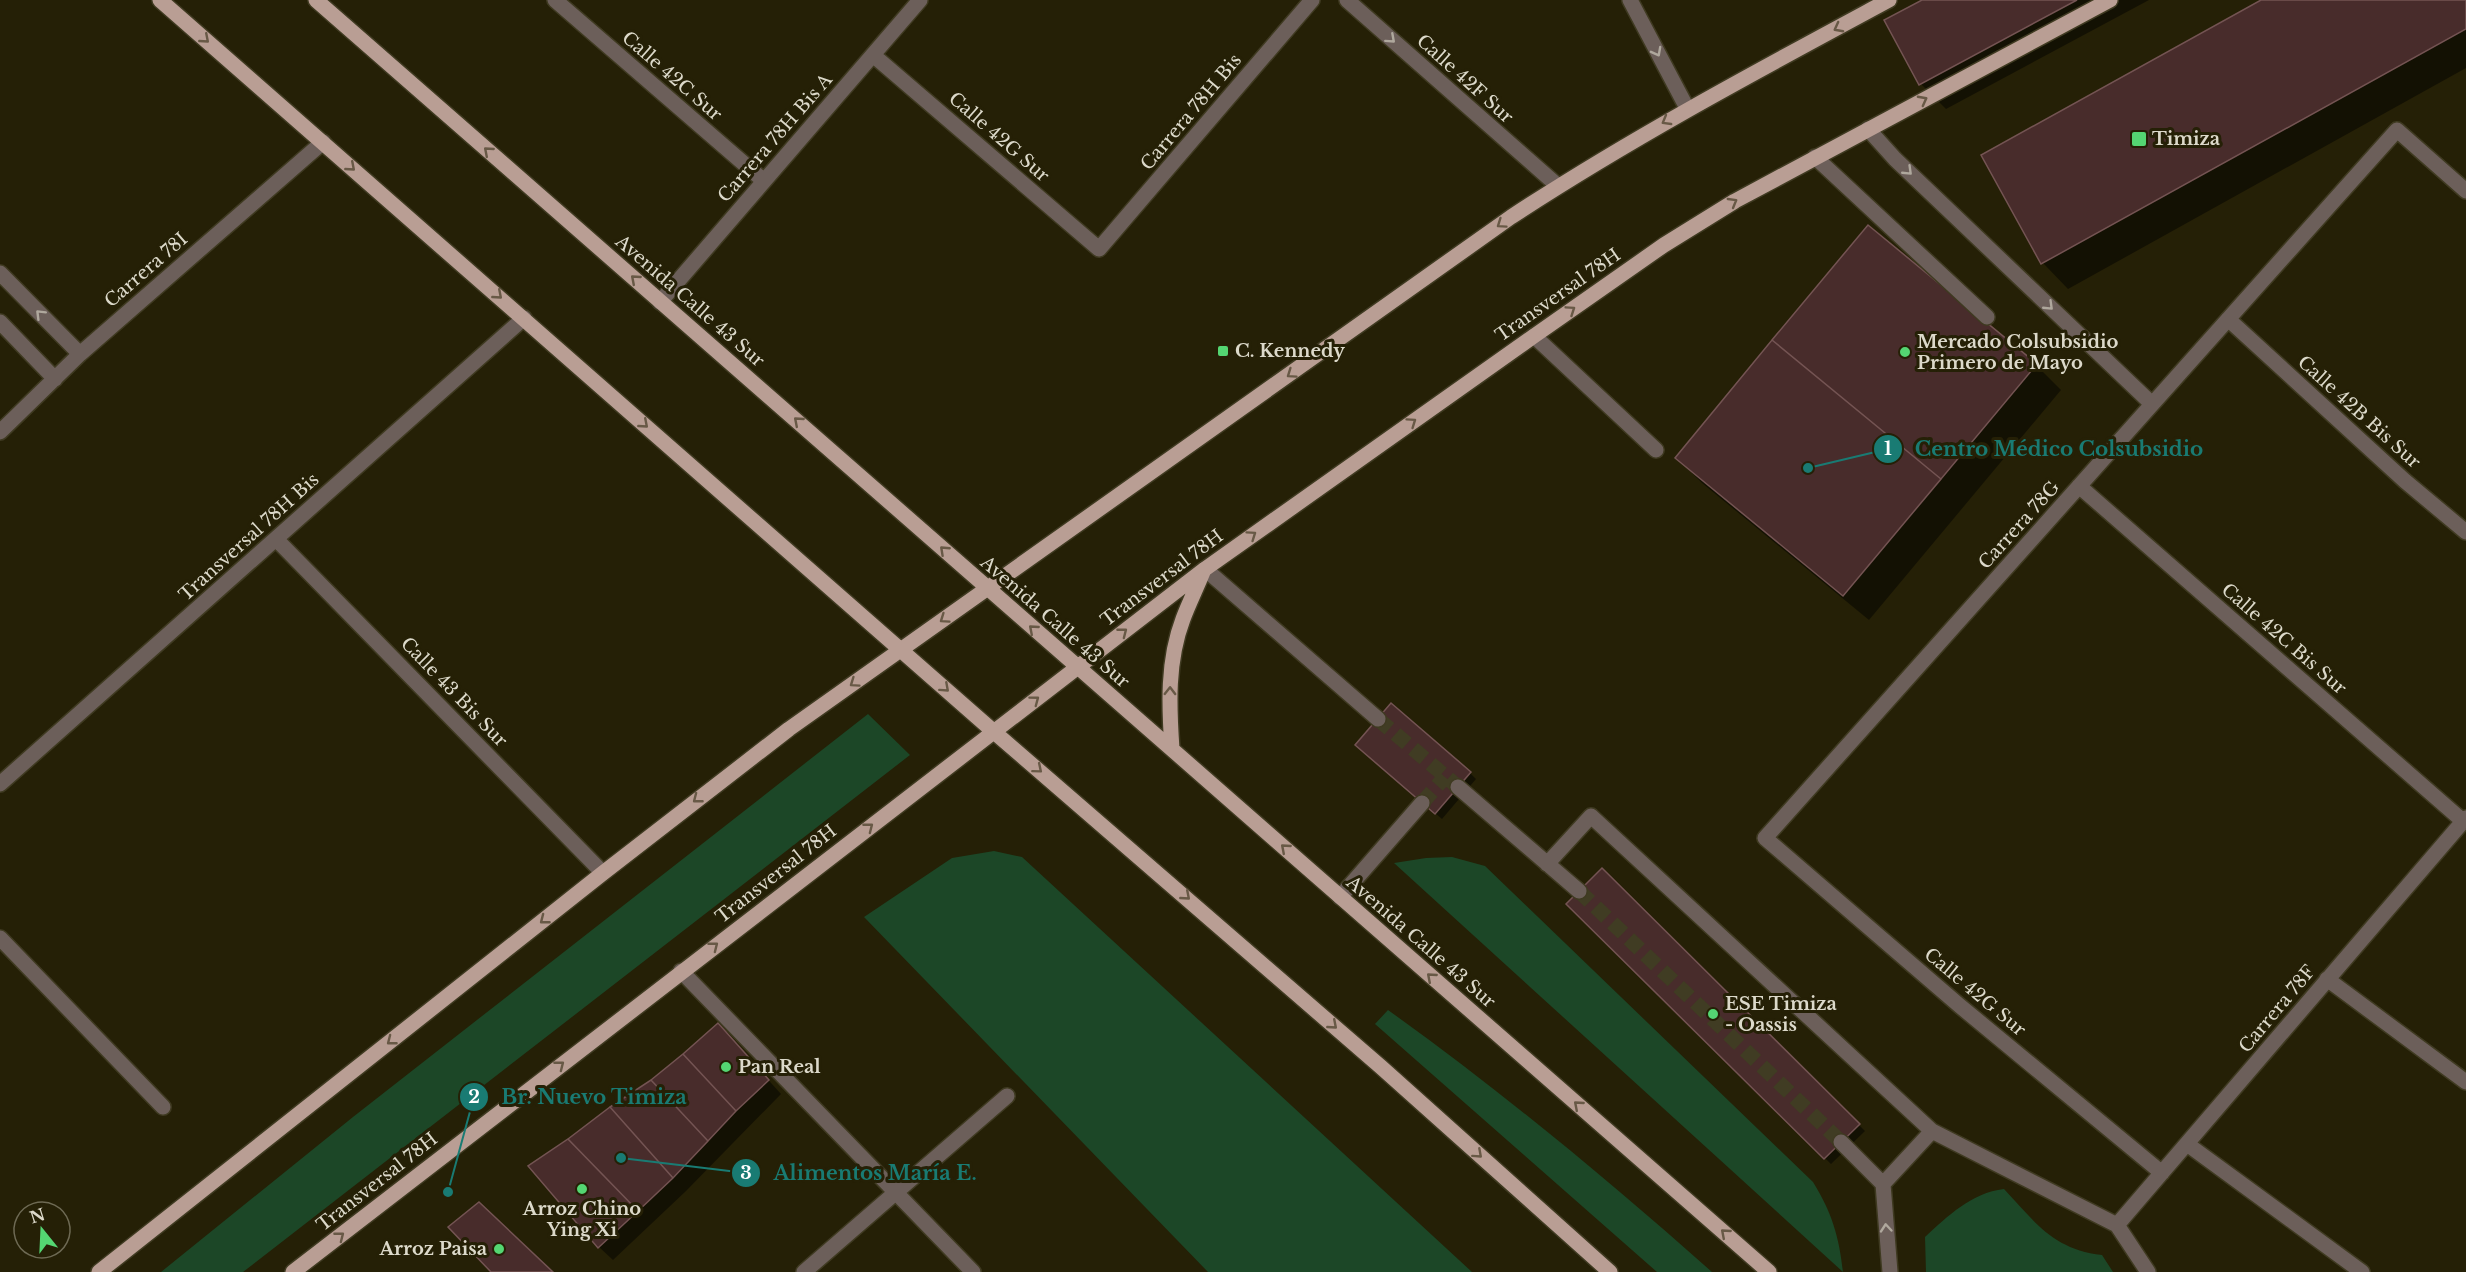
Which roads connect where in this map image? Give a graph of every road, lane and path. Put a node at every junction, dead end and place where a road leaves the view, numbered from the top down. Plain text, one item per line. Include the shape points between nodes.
1 (160, 0) edge
2 (316, 0) edge
3 (555, 0) edge
4 (921, 0) edge
5 (1312, 0) edge
6 (1347, 0) edge
7 (1630, 0) edge
8 (1889, 0) edge
9 (2110, 0) edge
10 (873, 55) junction
11 (1688, 108) junction
12 (1868, 129) junction
13 (323, 142) junction
14 (1815, 158) junction
15 (764, 182) junction
16 (1558, 186) junction
17 (2466, 191) edge
18 (1099, 249) joint
19 (0, 273) edge
20 (660, 302) junction
21 (1987, 317) dead end
22 (524, 318) junction
23 (2228, 319) junction
24 (0, 322) edge
25 (1534, 336) junction
26 (80, 354) junction
27 (55, 379) junction
28 (2152, 404) junction
29 (0, 432) edge
30 (1656, 450) dead end
31 (2079, 486) junction
32 (2466, 532) edge
33 (276, 539) junction
34 (1204, 569) junction
35 (987, 589) junction
36 (902, 650) junction
37 (1077, 668) junction
38 (1378, 719) tunnel mouth
39 (993, 731) junction
40 (1172, 749) junction
41 (0, 784) edge
42 (1458, 787) tunnel mouth
43 (1422, 803) tunnel mouth
44 (2464, 820) edge
45 (1765, 838) joint
46 (1547, 864) junction
47 (603, 873) junction
48 (1579, 891) tunnel mouth
49 (1340, 897) junction
50 (0, 938) edge
51 (681, 971) junction
52 (2327, 979) junction
53 (2466, 1082) edge
54 (1007, 1096) dead end
55 (163, 1107) dead end
56 (1932, 1131) junction
57 (1841, 1142) tunnel mouth
58 (2187, 1144) junction
59 (2162, 1173) junction
60 (1883, 1184) junction
61 (896, 1192) junction
62 (2117, 1225) junction
63 (99, 1272) edge
64 (293, 1272) edge
65 (804, 1272) edge
66 (973, 1272) edge
67 (1610, 1272) edge
68 (1769, 1272) edge
69 (1890, 1272) edge
70 (2148, 1272) edge
71 (2362, 1272) edge

1 -> 13 main road
20 -> 2 main road, Avenida Calle 43 Sur
3 - 15 street, Calle 42C Sur
4 - 10 street, Carrera 78H Bis A
5 - 18 street, Carrera 78H Bis
6 -> 16 street, Calle 42F Sur
7 -> 11 street
8 -> 11 main road
12 -> 9 main road, Transversal 78H
10 - 15 street, Carrera 78H Bis A
10 - 18 street, Calle 42G Sur
11 -> 16 main road
12 - 14 main road, Transversal 78H
12 -> 28 street
13 -> 22 main road
13 - 26 street, Carrera 78I
14 - 21 street
25 -> 14 main road, Transversal 78H via 1699,222
15 - 20 street, Carrera 78H Bis A
16 -> 35 main road
17 - 23 street, Carrera 78G via 2397,130
26 -> 19 street
35 -> 20 main road, Avenida Calle 43 Sur
22 - 33 street, Transversal 78H Bis
22 -> 36 main road
23 - 28 street, Carrera 78G
23 - 32 street, Calle 42B Bis Sur
24 - 27 street
25 - 30 street
34 -> 25 main road, Transversal 78H
26 - 27 street, Carrera 78I
27 - 29 street, Carrera 78I
28 - 31 street, Carrera 78G
31 - 44 street, Calle 42C Bis Sur
31 - 45 street, Carrera 78G
33 - 41 street, Transversal 78H Bis
33 - 47 street, Calle 43 Bis Sur
37 -> 34 main road, Transversal 78H
34 - 38 street
40 -> 34 main road via 1169,716 1173,655 1182,620
35 -> 36 main road
37 -> 35 main road, Avenida Calle 43 Sur
36 -> 39 main road
36 -> 47 main road via 756,754
39 -> 37 main road, Transversal 78H
37 - 40 main road, Avenida Calle 43 Sur
51 -> 39 main road, Transversal 78H
39 -> 67 main road via 1381,1067
49 -> 40 main road, Avenida Calle 43 Sur
42 - 46 street
43 - 49 street
44 - 52 street, Carrera 78F
45 - 59 street, Calle 42G Sur
46 - 48 street
46 - 56 street via 1591,816
47 -> 63 main road
68 -> 49 main road, Avenida Calle 43 Sur
50 - 55 street
51 - 61 street
64 -> 51 main road, Transversal 78H
52 - 53 street
52 - 58 street, Carrera 78F
54 - 61 street
56 - 60 street
56 - 62 street
57 - 60 street
58 - 59 street, Carrera 78F
58 - 71 street
59 - 62 street, Carrera 78F
69 -> 60 street
61 - 65 street
61 - 66 street
62 - 70 street

